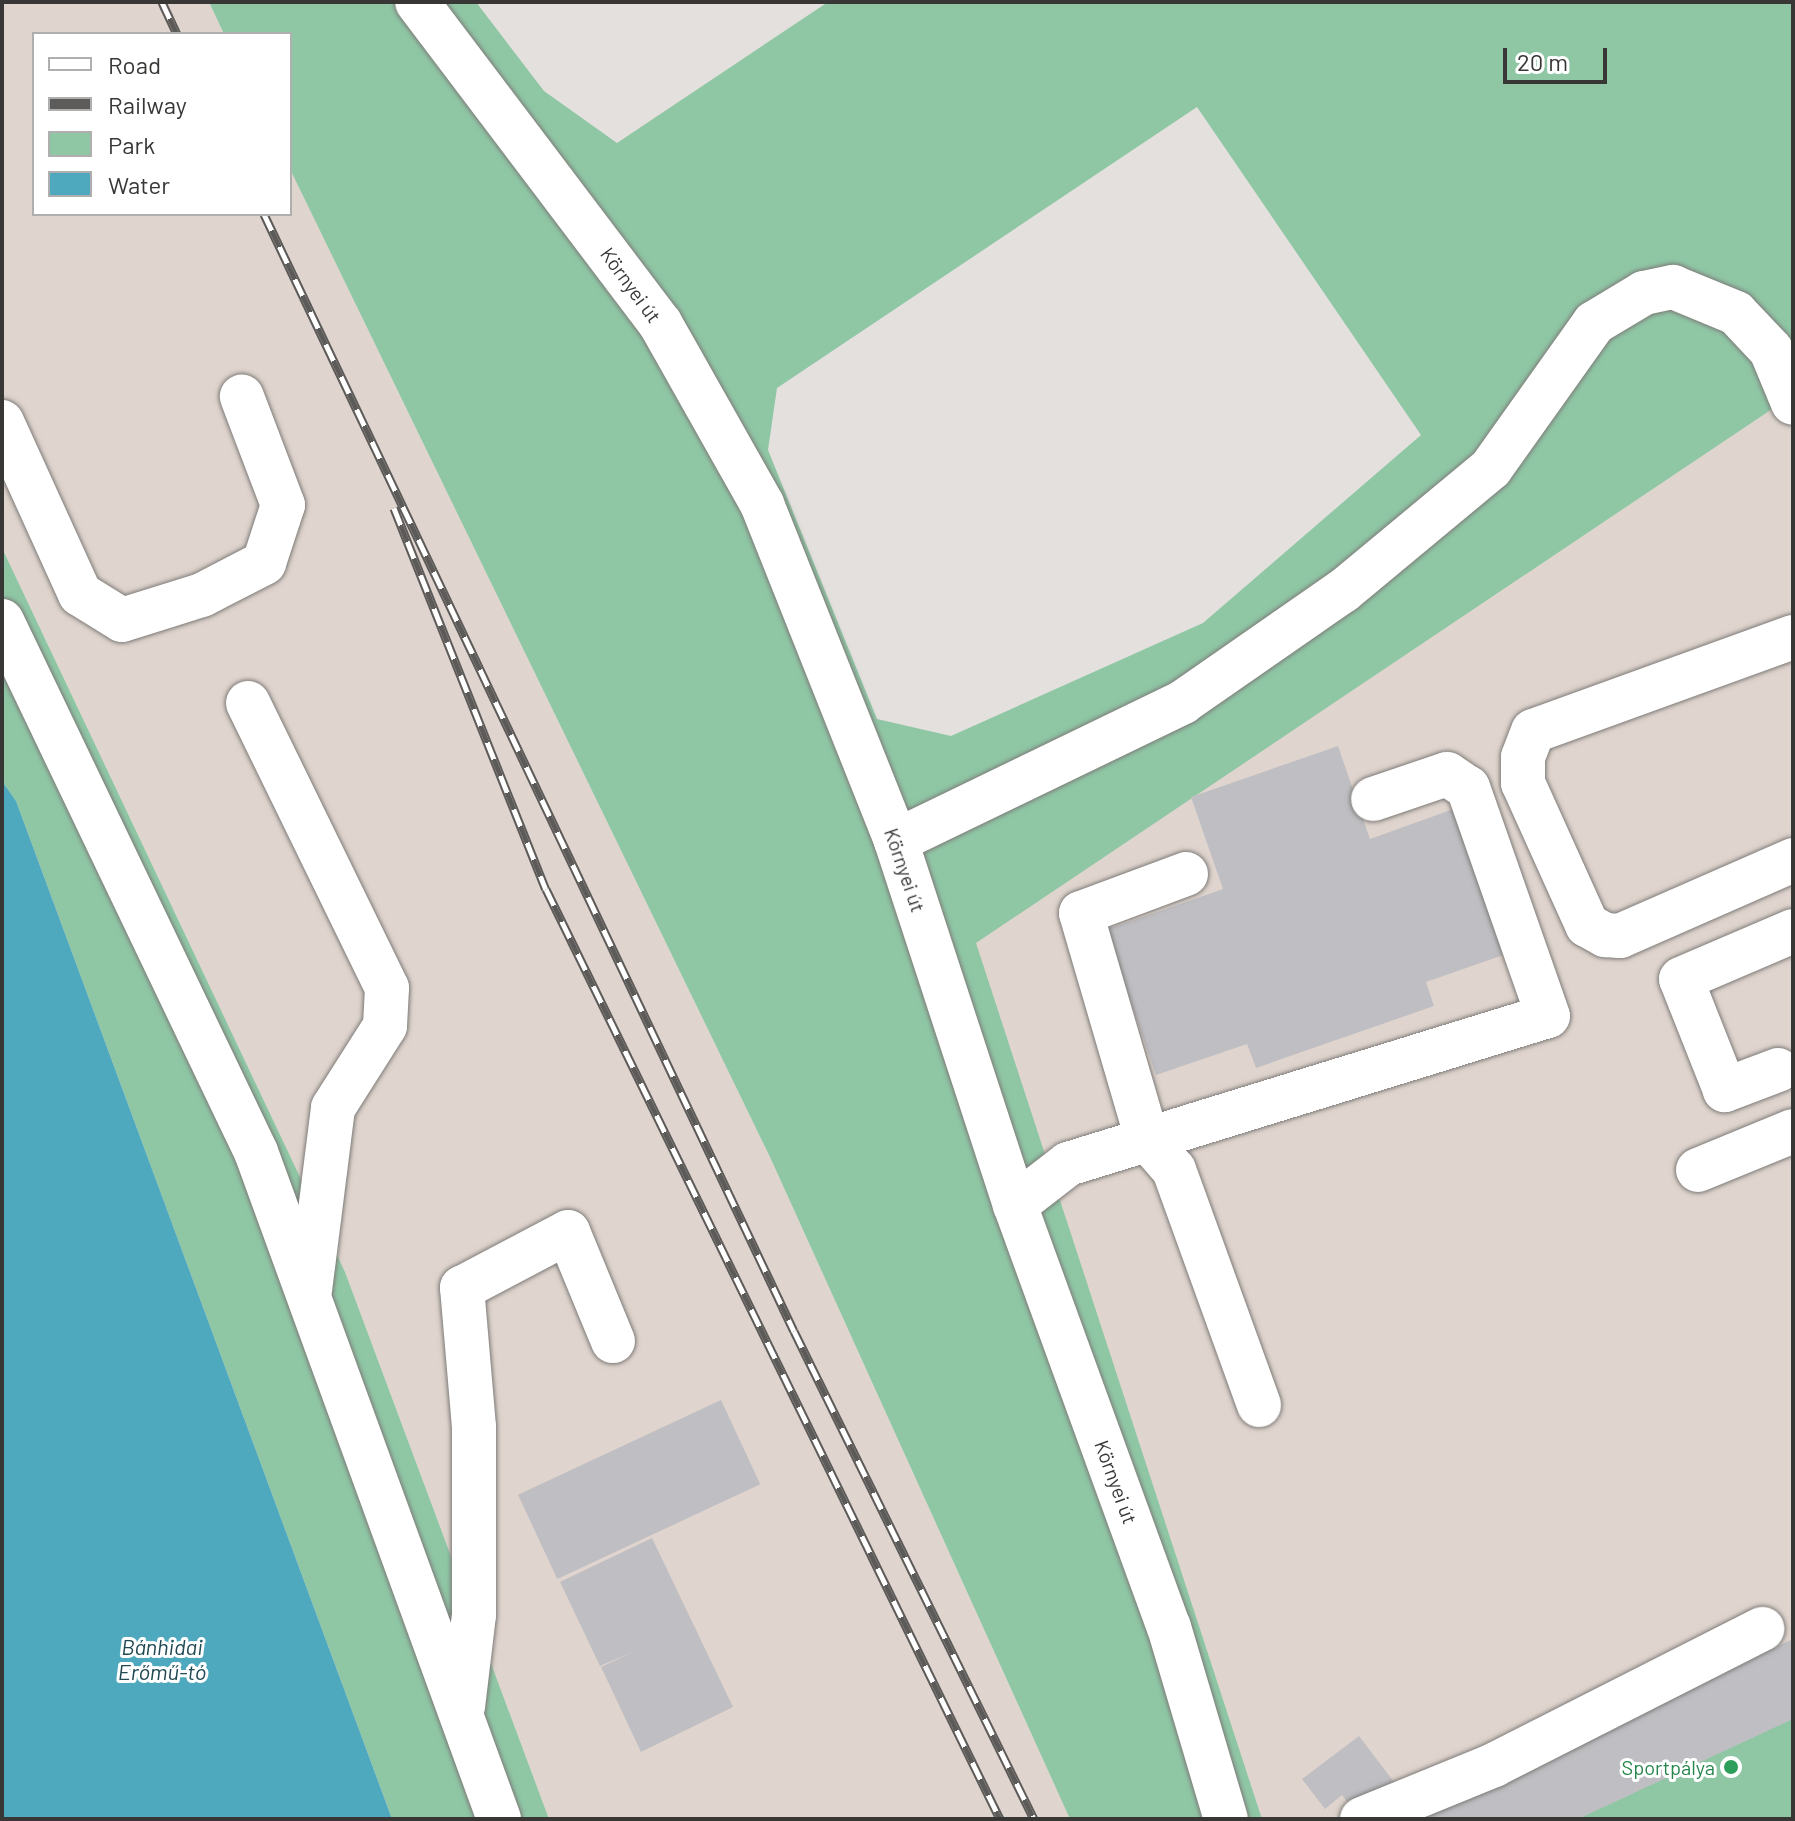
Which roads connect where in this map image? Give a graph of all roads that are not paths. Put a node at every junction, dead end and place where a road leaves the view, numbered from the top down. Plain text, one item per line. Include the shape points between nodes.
1 (417, 2) edge
2 (242, 397) dead end
3 (1793, 403) edge
4 (2, 422) edge
5 (2, 621) edge
6 (1790, 648) edge
7 (248, 703) dead end
8 (1373, 799) dead end
9 (896, 841) junction
10 (1793, 860) edge
11 (1186, 874) dead end
12 (1793, 931) edge
13 (1778, 1070) dead end
14 (1793, 1131) edge
15 (1147, 1139) junction
16 (1698, 1170) dead end
17 (1015, 1205) junction
18 (309, 1296) junction
19 (613, 1341) dead end
20 (1259, 1405) dead end
21 (1762, 1629) dead end
22 (462, 1717) junction
23 (499, 1819) edge
24 (1226, 1819) edge
25 (1362, 1819) edge

1 - 9 street, Környei út via 667,336 762,504
2 - 4 street via 283,505 264,563 202,595 122,620 80,594
3 - 9 street via 1771,350 1736,313 1673,287 1644,293 1594,323 1491,468 1343,591 1183,702
5 - 18 street via 256,1152
6 - 10 street via 1533,731 1523,783 1587,925 1605,935 1620,936
7 - 18 street via 387,988 385,1026 333,1108
8 - 15 street via 1447,774 1468,788 1548,1016
9 - 17 street, Környei út
11 - 15 street via 1081,913
12 - 13 street via 1681,979 1725,1090
14 - 16 street
15 - 17 street via 1068,1164
15 - 20 street via 1174,1170
17 - 24 street, Környei út via 1169,1627
18 - 22 street
19 - 22 street via 568,1232 462,1288 474,1474 474,1615
21 - 25 street via 1494,1765
22 - 23 street

